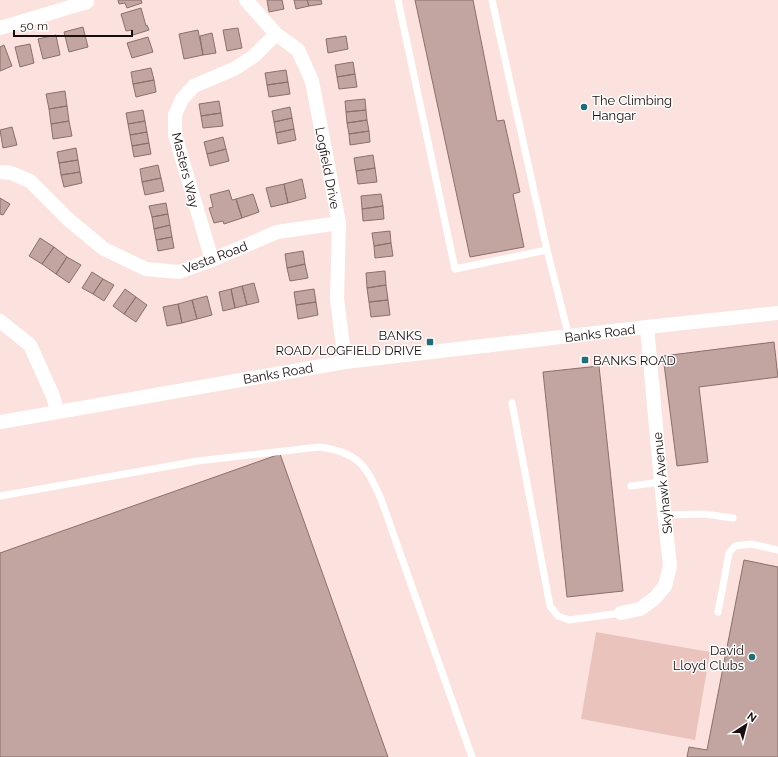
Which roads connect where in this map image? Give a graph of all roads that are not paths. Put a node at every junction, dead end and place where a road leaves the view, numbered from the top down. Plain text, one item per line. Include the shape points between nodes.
1 (86, 0) edge
2 (246, 0) edge
3 (398, 0) edge
4 (492, 0) edge
5 (0, 28) edge
6 (276, 34) junction
7 (0, 172) edge
8 (339, 223) junction
9 (547, 250) junction
10 (212, 260) junction
11 (778, 313) edge
12 (0, 321) edge
13 (647, 327) junction
14 (569, 337) junction
15 (345, 362) junction
16 (512, 403) dead end
17 (56, 412) junction
18 (0, 422) edge
19 (661, 482) junction
20 (630, 486) dead end
21 (0, 496) edge
22 (665, 515) junction
23 (733, 518) dead end
24 (778, 550) edge
25 (718, 612) dead end
26 (621, 613) joint
27 (472, 757) edge

1 - 5 street via 87,2
2 - 6 street, Logfield Drive
3 - 9 lane via 455,269
4 - 9 lane
6 - 8 street, Logfield Drive via 298,50 312,81
6 - 10 street, Masters Way via 254,56 236,68 194,86 182,99 175,115 175,135
7 - 10 street, Vesta Road via 11,173 30,181 69,220 104,249 146,269 179,272
8 - 10 street, Vesta Road via 278,232
8 - 15 street, Logfield Drive via 337,299
9 - 14 lane
11 - 13 street, Banks Road
12 - 17 street via 30,345 54,396
13 - 14 street, Banks Road
13 - 19 street, Skyhawk Avenue
14 - 15 street, Banks Road
15 - 17 street, Banks Road
16 - 26 lane via 550,606 558,616 569,620
17 - 18 street, Banks Road
19 - 20 lane
19 - 22 street, Skyhawk Avenue
21 - 27 lane via 198,461 319,447 336,449 348,454 362,465 372,479 381,500
22 - 23 lane via 704,514
22 - 26 street, Skyhawk Avenue via 670,566 665,586 655,598 640,609
24 - 25 lane via 751,544 735,546 729,553

